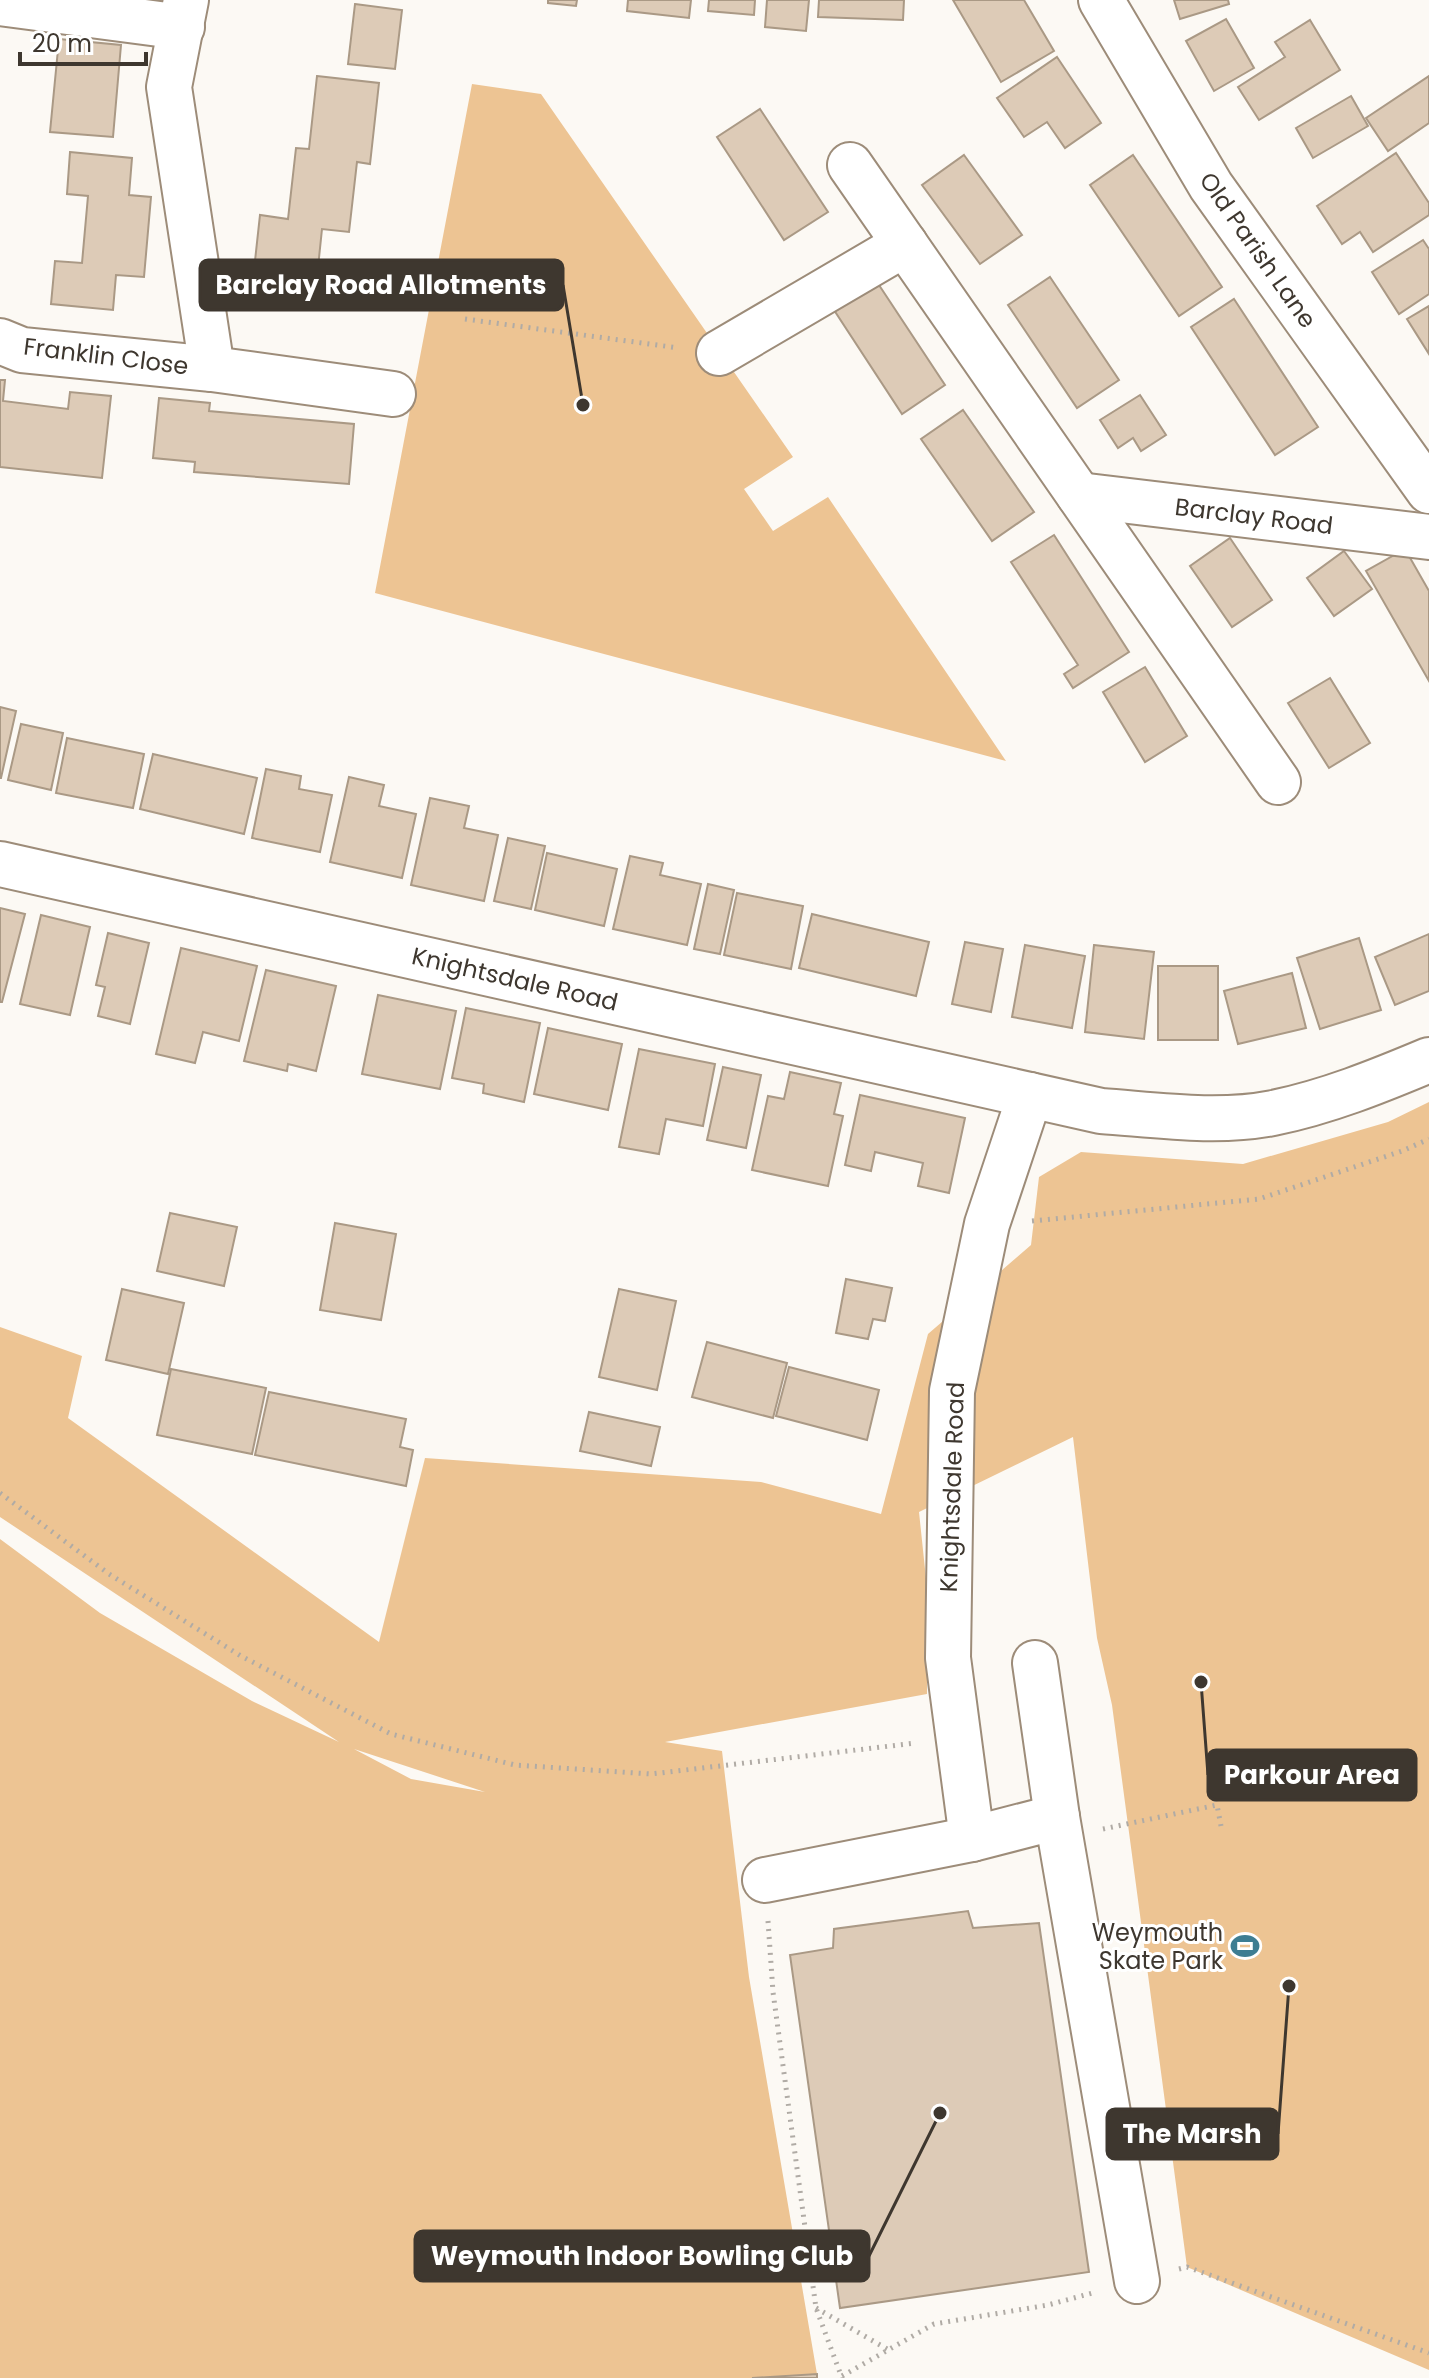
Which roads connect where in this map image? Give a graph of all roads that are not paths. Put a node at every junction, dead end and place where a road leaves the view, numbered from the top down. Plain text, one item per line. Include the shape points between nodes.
1 (1101, 0) edge
2 (0, 3) edge
3 (184, 13) edge
4 (850, 165) dead end
5 (905, 244) junction
6 (0, 341) edge
7 (719, 353) road end
8 (212, 369) junction
9 (393, 394) dead end
10 (1429, 491) edge
11 (1079, 495) junction
12 (1429, 537) edge
13 (1278, 782) dead end
14 (0, 864) edge
15 (1429, 1060) edge
16 (1030, 1095) junction
17 (1035, 1663) dead end
18 (1060, 1827) junction
19 (972, 1839) junction
20 (765, 1880) road end
21 (1137, 2281) road end

1 - 10 street, Old Parish Lane via 1211,186
2 - 3 street
3 - 8 street, Franklin Close via 169,87
4 - 5 street
5 - 7 street
5 - 11 street
6 - 8 street, Franklin Close via 22,350
8 - 9 street, Franklin Close
11 - 12 street, Barclay Road
11 - 13 street
14 - 16 street, Knightsdale Road
15 - 16 street, Knightsdale Road via 1369,1085 1271,1113 1201,1118 1101,1111
16 - 19 street, Knightsdale Road via 987,1224 952,1391 948,1658
17 - 18 street
18 - 19 street
18 - 21 street
19 - 20 street

